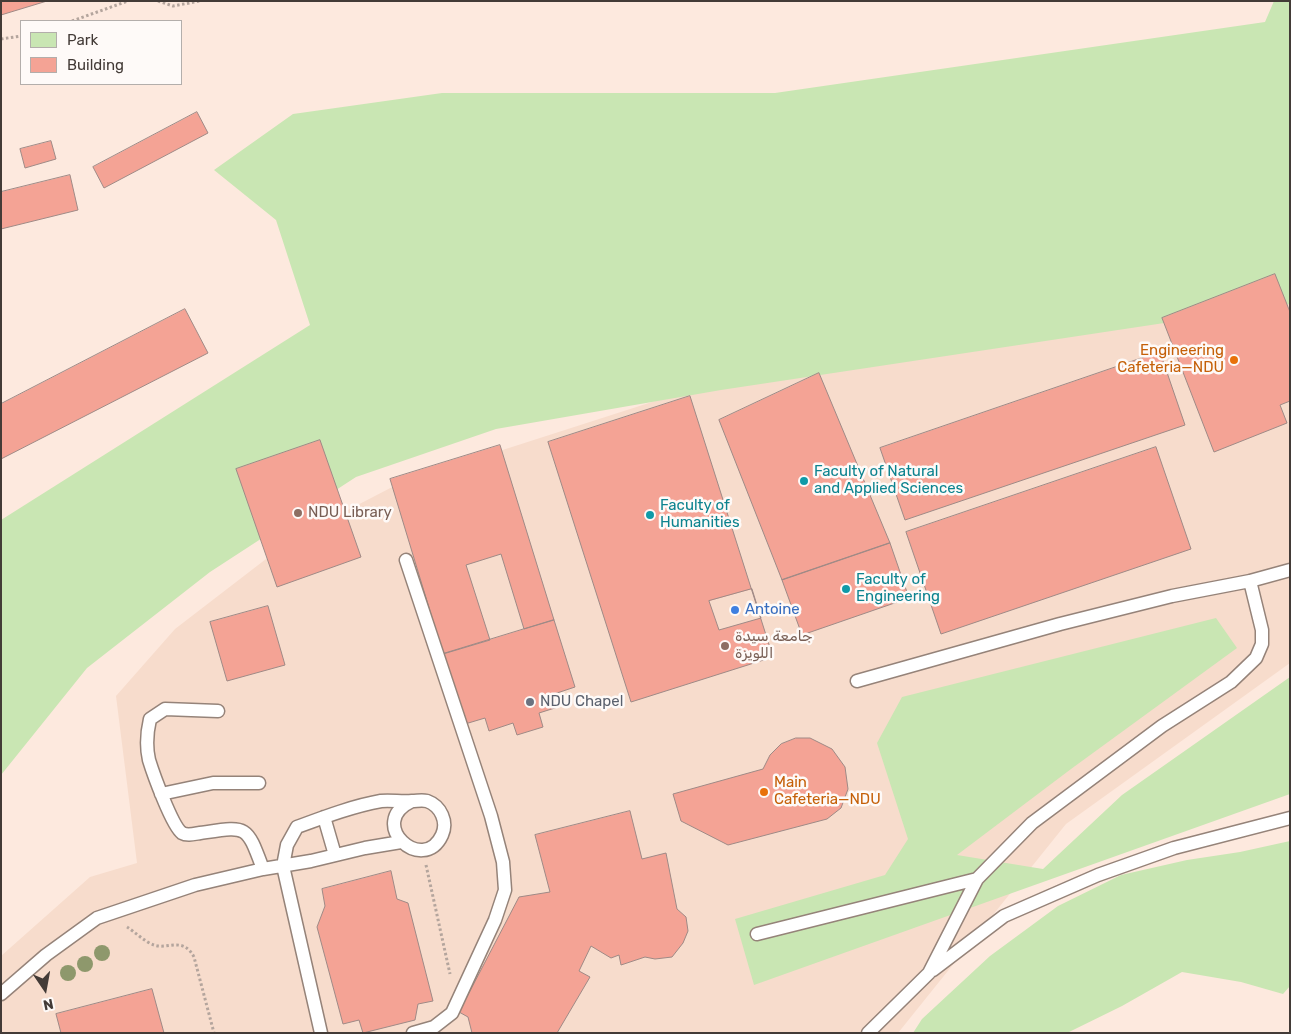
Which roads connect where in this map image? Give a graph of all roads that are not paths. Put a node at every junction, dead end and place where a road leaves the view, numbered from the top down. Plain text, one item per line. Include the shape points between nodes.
1 (406, 560) dead end
2 (1290, 570) edge
3 (1250, 580) junction
4 (857, 681) dead end
5 (218, 711) dead end
6 (259, 783) dead end
7 (161, 794) junction
8 (412, 801) junction
9 (324, 817) junction
10 (1290, 818) edge
11 (401, 842) junction
12 (335, 855) junction
13 (283, 866) junction
14 (263, 869) junction
15 (977, 879) junction
16 (756, 934) dead end
17 (928, 973) junction
18 (1, 994) edge
19 (321, 1033) edge
20 (413, 1033) edge
21 (868, 1033) edge

1 - 20 lane via 491,816 503,862 505,890 495,920 452,1013 434,1028
2 - 3 lane
3 - 4 lane via 1070,622
3 - 15 lane via 1262,630 1262,644 1256,658 1231,682 1162,726 1032,823
5 - 7 lane via 165,709 150,719 147,732 149,759
6 - 7 lane via 213,783
7 - 14 lane via 181,832 189,835 233,828 245,831
8 - 9 lane via 382,801
8 - 11 lane via 405,804 395,818 394,827
8 - 11 lane via 421,800 436,806 444,820 444,829 431,848 415,850
9 - 12 lane
9 - 13 lane via 297,827 287,845
10 - 17 lane via 1174,848 1098,875 1004,916
11 - 12 lane
12 - 13 lane
13 - 14 lane
13 - 19 lane
14 - 18 lane via 195,885 97,918 46,955
15 - 16 lane
15 - 17 lane
17 - 21 lane

